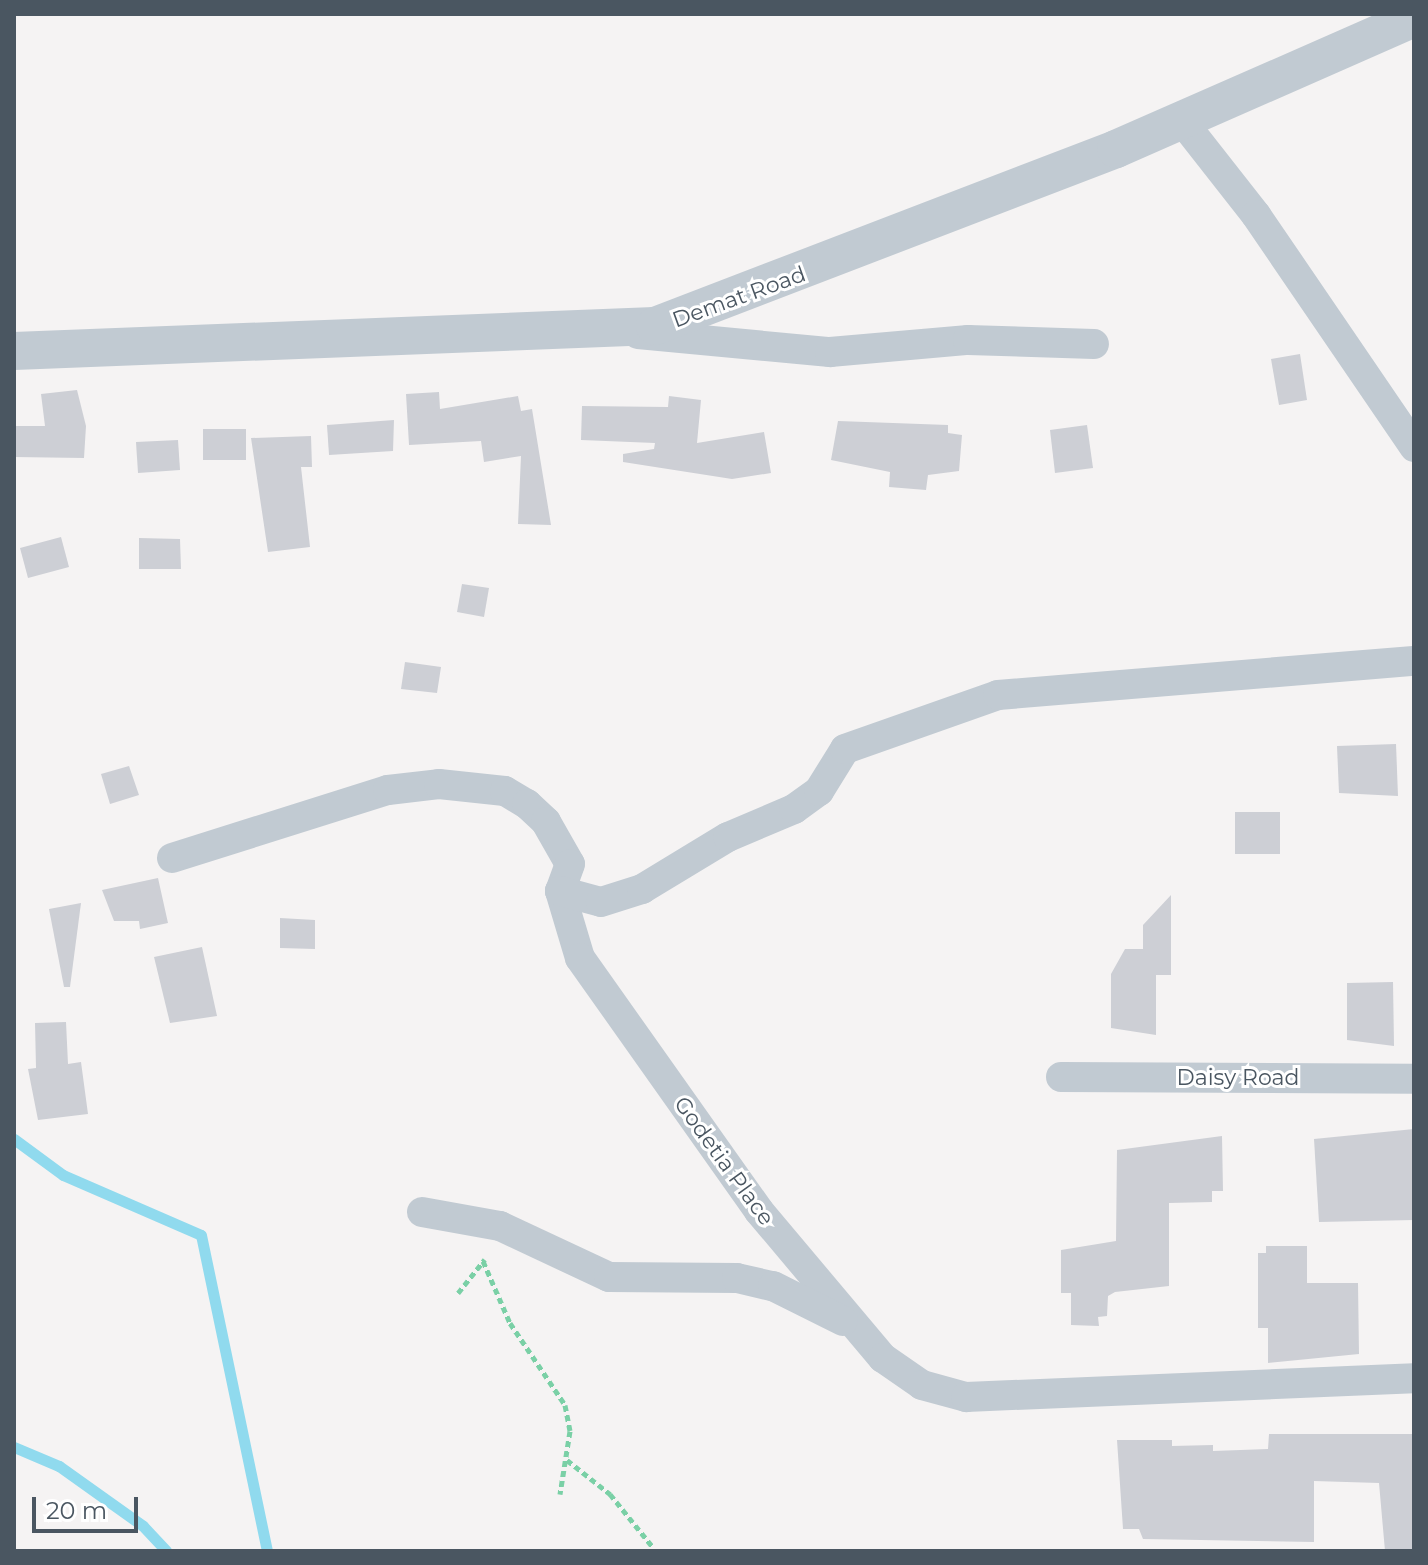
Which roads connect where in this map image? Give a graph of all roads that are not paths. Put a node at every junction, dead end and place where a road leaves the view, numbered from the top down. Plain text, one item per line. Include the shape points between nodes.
1 (1414, 18) edge
2 (1183, 122) junction
3 (616, 332) junction
4 (1094, 344) dead end
5 (14, 351) edge
6 (1414, 447) edge
7 (1414, 661) edge
8 (172, 858) dead end
9 (560, 891) junction
10 (1061, 1077) dead end
11 (1414, 1079) edge
12 (422, 1212) dead end
13 (856, 1327) junction
14 (1414, 1378) edge

1 - 2 street, Demat Road
2 - 3 street, Demat Road via 718,307
2 - 6 street via 1256,215
3 - 4 street via 830,352 968,340
3 - 5 street, Demat Road
7 - 9 street via 998,695 845,749 819,791 794,809 728,837 642,889 601,902
8 - 9 street, Godetia Place via 388,790 439,784 505,791 527,804 546,822 570,864
9 - 13 street, Godetia Place via 580,958 759,1211
10 - 11 street, Daisy Road
12 - 13 street via 508,1230 609,1277 750,1280
13 - 14 street, Godetia Place via 883,1358 922,1385 966,1397

